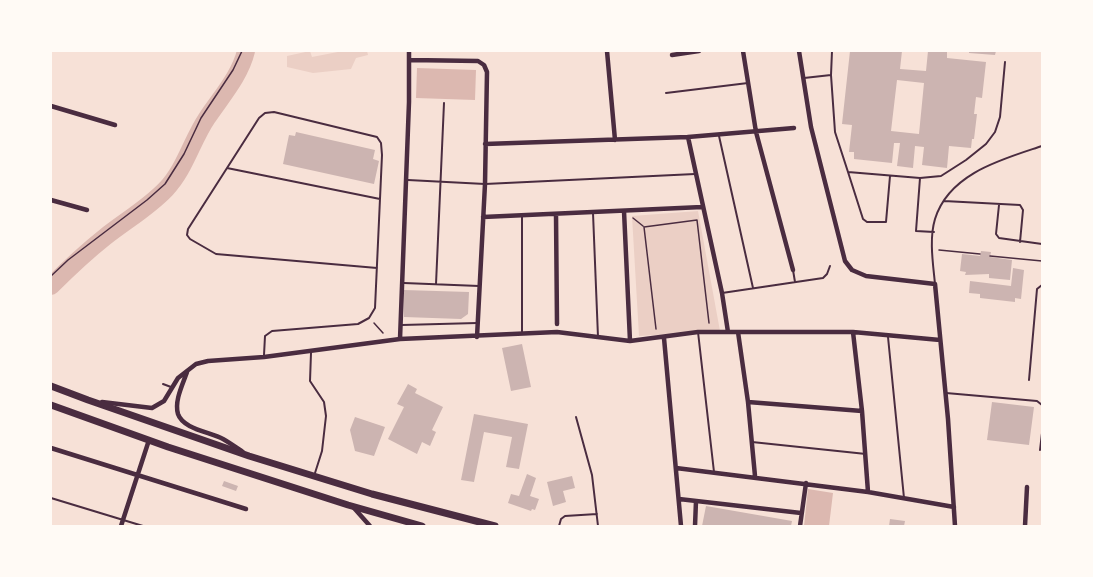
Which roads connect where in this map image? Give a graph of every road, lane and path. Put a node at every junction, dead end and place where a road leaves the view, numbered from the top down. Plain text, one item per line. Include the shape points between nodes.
1 (242, 51) edge
2 (409, 51) edge
3 (607, 51) edge
4 (699, 51) edge
5 (743, 51) edge
6 (799, 51) edge
7 (832, 51) edge
8 (672, 56) dead end
9 (410, 60) junction
10 (1005, 62) dead end
11 (831, 75) junction
12 (802, 78) junction
13 (748, 83) junction
14 (666, 93) dead end
15 (444, 103) dead end
16 (51, 106) edge
17 (115, 125) dead end
18 (794, 128) dead end
19 (756, 132) junction
20 (718, 135) junction
21 (688, 137) junction
22 (615, 141) junction
23 (485, 144) junction
24 (1042, 146) edge
25 (227, 168) junction
26 (848, 172) junction
27 (695, 174) junction
28 (890, 176) junction
29 (920, 178) junction
30 (405, 180) junction
31 (440, 181) junction
32 (485, 184) junction
33 (380, 199) junction
34 (51, 200) edge
35 (944, 201) junction
36 (999, 204) junction
37 (702, 207) junction
38 (87, 210) dead end
39 (624, 211) junction
40 (593, 212) junction
41 (556, 214) junction
42 (522, 215) junction
43 (483, 216) junction
44 (644, 227) junction
45 (934, 232) junction
46 (1020, 242) junction
47 (1042, 244) edge
48 (932, 249) junction
49 (980, 255) dead end
50 (990, 256) dead end
51 (1042, 261) edge
52 (830, 266) dead end
53 (377, 268) junction
54 (793, 270) joint
55 (51, 276) edge
56 (795, 282) junction
57 (401, 283) junction
58 (436, 284) junction
59 (935, 284) junction
60 (1042, 285) edge
61 (479, 286) junction
62 (753, 288) junction
63 (722, 294) junction
64 (369, 318) junction
65 (477, 323) junction
66 (557, 324) dead end
67 (709, 324) dead end
68 (400, 325) junction
69 (657, 330) dead end
70 (728, 332) junction
71 (738, 332) junction
72 (853, 332) junction
73 (698, 333) junction
74 (522, 334) junction
75 (887, 336) junction
76 (477, 337) junction
77 (598, 337) junction
78 (664, 338) junction
79 (400, 339) junction
80 (940, 340) junction
81 (383, 341) junction
82 (630, 341) junction
83 (311, 351) junction
84 (264, 357) junction
85 (188, 370) junction
86 (1029, 380) dead end
87 (163, 384) dead end
88 (51, 386) edge
89 (173, 387) junction
90 (946, 393) junction
91 (88, 400) junction
92 (748, 402) junction
93 (51, 405) edge
94 (1042, 405) edge
95 (862, 411) junction
96 (576, 417) dead end
97 (1042, 433) edge
98 (149, 440) junction
99 (751, 442) junction
100 (51, 448) edge
101 (1040, 450) dead end
102 (866, 454) junction
103 (249, 456) junction
104 (676, 468) junction
105 (714, 471) junction
106 (138, 475) junction
107 (315, 476) junction
108 (755, 477) junction
109 (806, 483) junction
110 (1027, 487) dead end
111 (868, 492) junction
112 (51, 498) edge
113 (904, 498) junction
114 (679, 499) junction
115 (696, 501) junction
116 (348, 505) junction
117 (954, 507) junction
118 (246, 509) dead end
119 (801, 513) junction
120 (597, 514) junction
121 (123, 520) junction
122 (121, 526) edge
123 (143, 526) edge
124 (370, 526) edge
125 (422, 526) edge
126 (495, 526) edge
127 (559, 526) edge
128 (598, 526) edge
129 (681, 526) edge
130 (695, 526) edge
131 (800, 526) edge
132 (955, 526) edge
133 (1025, 526) edge

1 - 55 path via 165,184
2 - 9 street
3 - 22 street
4 - 8 street
5 - 13 street
6 - 12 street
7 - 11 lane
9 - 23 street via 477,61 483,65 487,72
9 - 30 street
10 - 29 lane via 995,132 952,170 941,176
11 - 12 lane
11 - 26 lane via 835,132
12 - 59 street via 845,261 852,270 866,276
13 - 14 lane
13 - 19 street
15 - 31 lane
16 - 17 street
18 - 19 street
19 - 20 street
19 - 54 street
20 - 21 street
20 - 62 lane
21 - 22 street
21 - 27 street
22 - 23 street
23 - 32 street
24 - 35 lane via 970,175
25 - 33 lane
25 - 33 lane via 259,118 274,112 377,137 382,155
25 - 53 lane via 188,229 190,239 216,254
26 - 28 lane
26 - 28 lane via 867,222 885,222
27 - 32 lane
27 - 37 street
28 - 29 lane
29 - 45 lane via 916,231
30 - 31 lane
30 - 57 street
31 - 32 lane
31 - 58 lane
32 - 43 street
33 - 53 lane
34 - 38 street
35 - 36 lane
35 - 45 lane via 935,219
36 - 46 lane via 996,234 1004,240
36 - 46 lane via 1023,207
37 - 39 street
37 - 63 street
39 - 40 street
39 - 44 path
39 - 82 street
40 - 41 street
40 - 77 lane
41 - 42 street
41 - 66 street
42 - 43 street
42 - 74 lane
43 - 61 street
44 - 67 path via 697,220
44 - 69 path
45 - 48 lane
46 - 47 lane
48 - 49 path
48 - 59 lane
50 - 51 path
52 - 56 lane via 823,278
53 - 64 lane via 375,308
54 - 56 lane
56 - 62 lane
57 - 58 lane
57 - 68 street
58 - 61 lane
59 - 80 street
60 - 86 lane via 1036,289
61 - 65 street
62 - 63 lane
63 - 70 street
64 - 81 path via 384,334
64 - 84 lane via 358,324 272,331 265,336
65 - 68 lane
65 - 76 street
68 - 79 street
70 - 71 street
70 - 73 street
71 - 72 street
71 - 92 street
72 - 75 street
72 - 95 street
73 - 78 street
73 - 105 lane
74 - 76 street
74 - 77 street via 557,332
75 - 80 street
75 - 113 lane
76 - 79 street
77 - 82 street
78 - 82 street
78 - 104 street
79 - 81 street
80 - 90 street
81 - 83 street
83 - 84 street
83 - 107 lane via 310,381 324,402 326,416
84 - 85 street via 208,361
85 - 89 street
85 - 103 street via 179,393 178,415 185,423 222,438
87 - 89 lane
88 - 91 highway
89 - 91 street via 164,401 152,408
90 - 94 lane via 1037,401
90 - 117 street
91 - 103 highway
92 - 95 street
92 - 99 street
93 - 98 highway
95 - 102 street
96 - 120 lane via 590,465
97 - 101 lane
98 - 106 street
98 - 116 highway
99 - 102 lane
99 - 108 street
100 - 106 street
102 - 111 street
103 - 107 highway
104 - 105 street
104 - 114 street
105 - 108 street
106 - 118 street
106 - 121 street
107 - 126 highway
108 - 109 street
109 - 111 street
109 - 119 street
110 - 133 street
111 - 113 street
112 - 121 lane
113 - 117 street
114 - 115 street
114 - 129 street
115 - 119 street
115 - 130 street
116 - 124 street
116 - 125 highway
117 - 132 street
119 - 131 street
120 - 127 lane via 565,516
120 - 128 lane
121 - 122 street
121 - 123 lane

